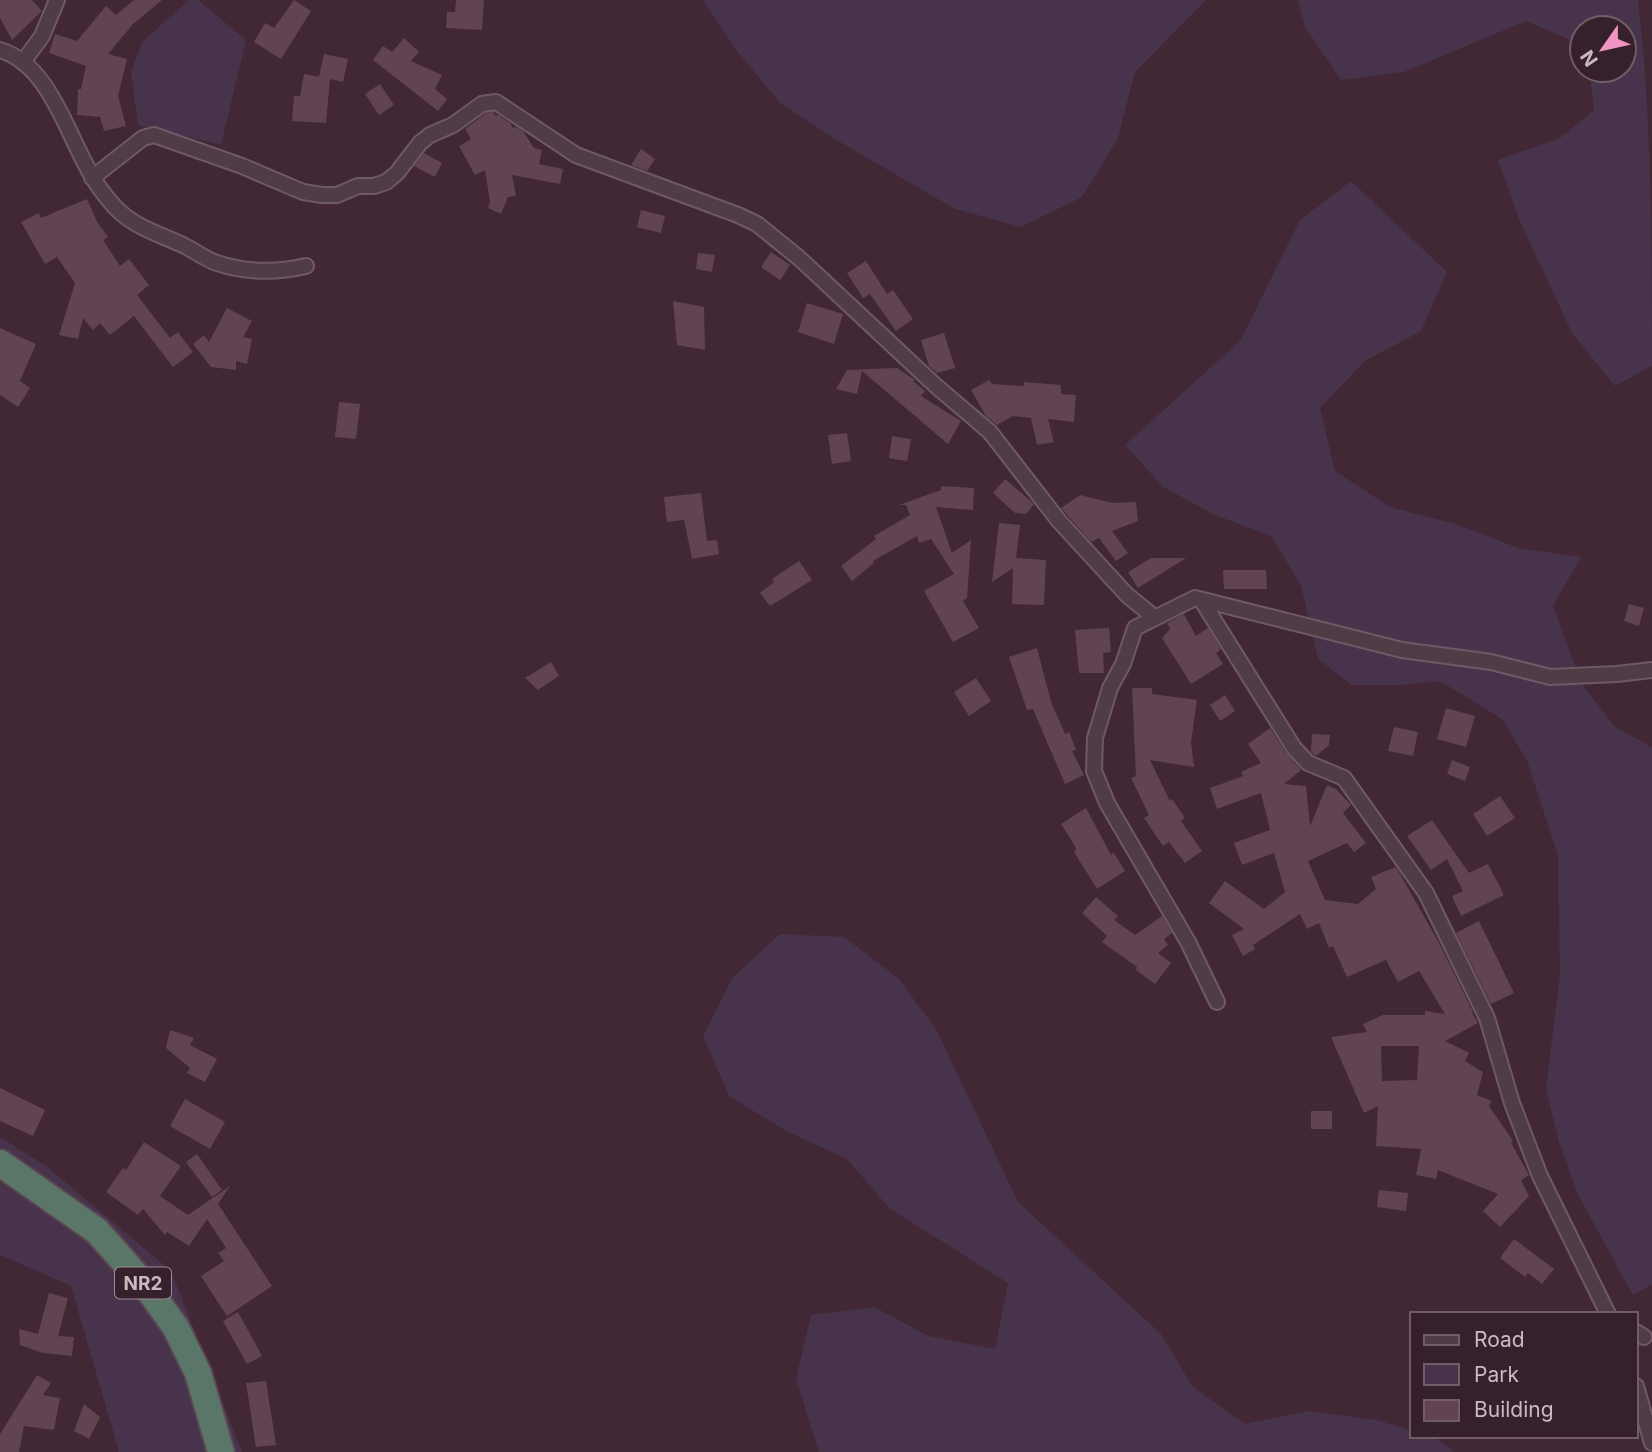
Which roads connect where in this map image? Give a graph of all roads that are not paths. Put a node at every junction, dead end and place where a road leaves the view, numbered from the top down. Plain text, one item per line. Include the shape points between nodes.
1 (57, 0) edge
2 (0, 50) edge
3 (23, 62) junction
4 (92, 178) junction
5 (306, 266) dead end
6 (1202, 601) junction
7 (1154, 617) junction
8 (1652, 670) edge
9 (1217, 1002) dead end
10 (0, 1163) edge
11 (1607, 1312) edge
12 (1638, 1393) edge
13 (1652, 1443) edge
14 (220, 1452) edge

1 - 3 street via 42,36
2 - 3 street
3 - 4 street via 46,86
4 - 5 street via 116,208 135,222 215,262 250,271 284,272
4 - 7 street via 143,138 154,135 303,192 337,195 386,182 430,135 482,104 496,102 576,155 757,224 990,432 1059,521 1127,595
6 - 7 street via 1195,598
6 - 8 street via 1402,650 1550,677
6 - 11 street via 1294,748 1308,763 1344,778 1426,893 1487,1018 1540,1176
7 - 9 street via 1135,628 1110,688 1095,738 1094,771 1107,803 1188,942
10 - 14 highway, NR2 via 97,1231 149,1290 176,1328 198,1373
12 - 13 street

